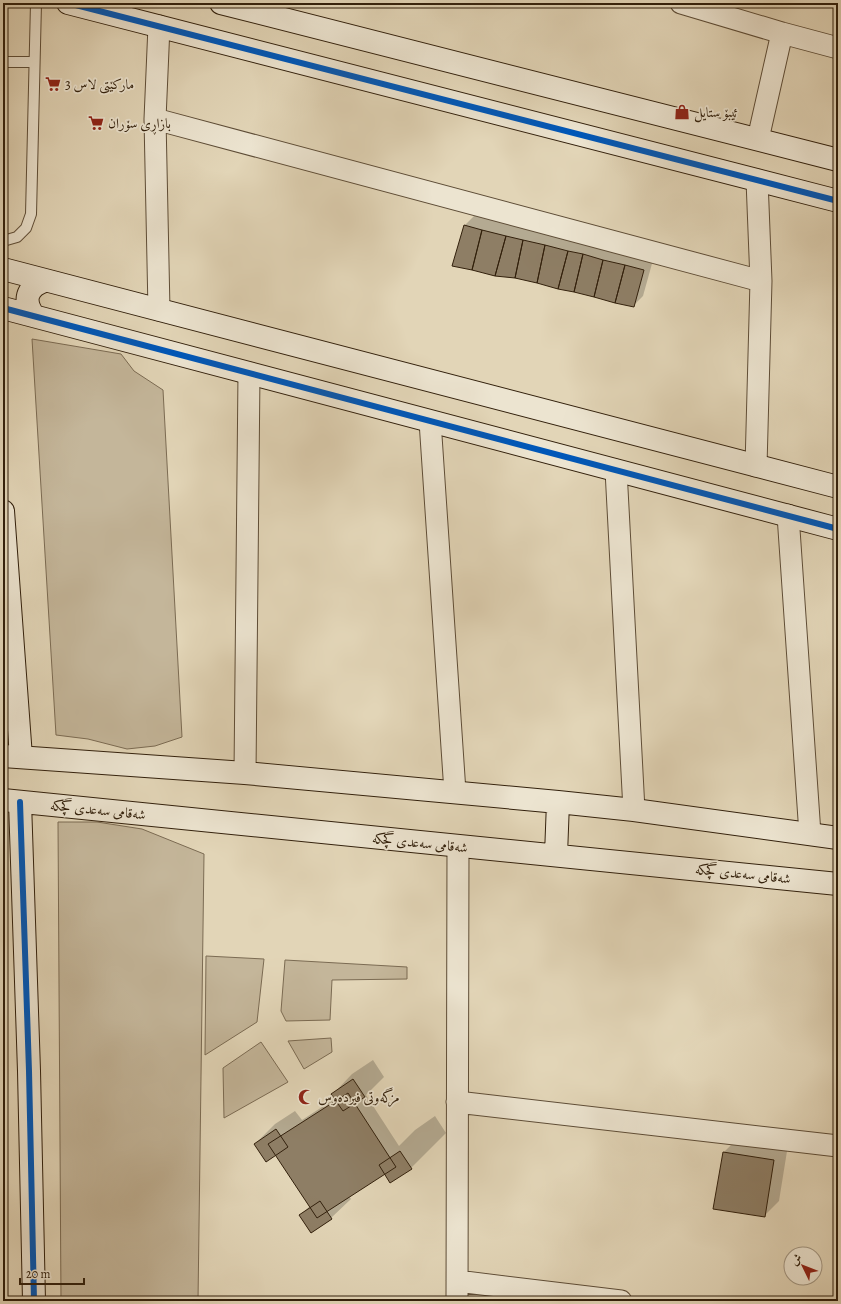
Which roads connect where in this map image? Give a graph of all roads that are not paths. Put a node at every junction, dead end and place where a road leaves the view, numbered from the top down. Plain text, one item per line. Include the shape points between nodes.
1 (36, 3) edge
2 (68, 3) edge
3 (221, 3) edge
4 (681, 3) edge
5 (159, 26) junction
6 (782, 33) junction
7 (838, 48) edge
8 (3, 62) edge
9 (34, 62) junction
10 (155, 119) junction
11 (758, 139) junction
12 (838, 160) edge
13 (757, 180) junction
14 (838, 200) edge
15 (3, 240) edge
16 (3, 269) edge
17 (44, 281) junction
18 (761, 281) junction
19 (3, 308) edge
20 (159, 310) junction
21 (34, 316) junction
22 (249, 373) junction
23 (430, 421) junction
24 (756, 466) junction
25 (616, 470) junction
26 (838, 487) edge
27 (3, 511) edge
28 (788, 515) junction
29 (838, 528) edge
30 (12, 756) edge
31 (245, 773) junction
32 (455, 792) junction
33 (12, 801) edge
34 (558, 802) junction
35 (634, 810) junction
36 (810, 834) junction
37 (838, 838) edge
38 (458, 846) junction
39 (556, 855) junction
40 (838, 884) edge
41 (457, 1102) junction
42 (838, 1146) edge
43 (457, 1291) edge
44 (34, 1301) edge
45 (621, 1301) edge

1 - 9 lane
2 - 5 street
3 - 11 street
4 - 6 street
5 - 10 street
5 - 13 street
6 - 7 street
6 - 11 street
8 - 9 lane
9 - 15 lane via 32,214 26,228 17,238
10 - 18 street
10 - 20 street
11 - 12 street
13 - 14 street
13 - 18 street
16 - 17 street
17 - 20 street
17 - 21 street via 31,289 28,295 27,303
18 - 24 street
19 - 21 street
20 - 24 street
21 - 22 street
22 - 23 street
22 - 31 street
23 - 25 street
23 - 32 street
24 - 26 street
25 - 28 street
25 - 35 street
27 - 30 street
28 - 29 street
28 - 36 street
30 - 31 street
31 - 32 street
32 - 34 street
33 - 38 street, شەقامی سەعدی گچکە
33 - 44 street via 29,1063
34 - 35 street
34 - 39 street
35 - 36 street
36 - 37 street
38 - 39 street, شەقامی سەعدی گچکە
38 - 41 street
39 - 40 street, شەقامی سەعدی گچکە
41 - 42 street
41 - 43 street
43 - 45 street

